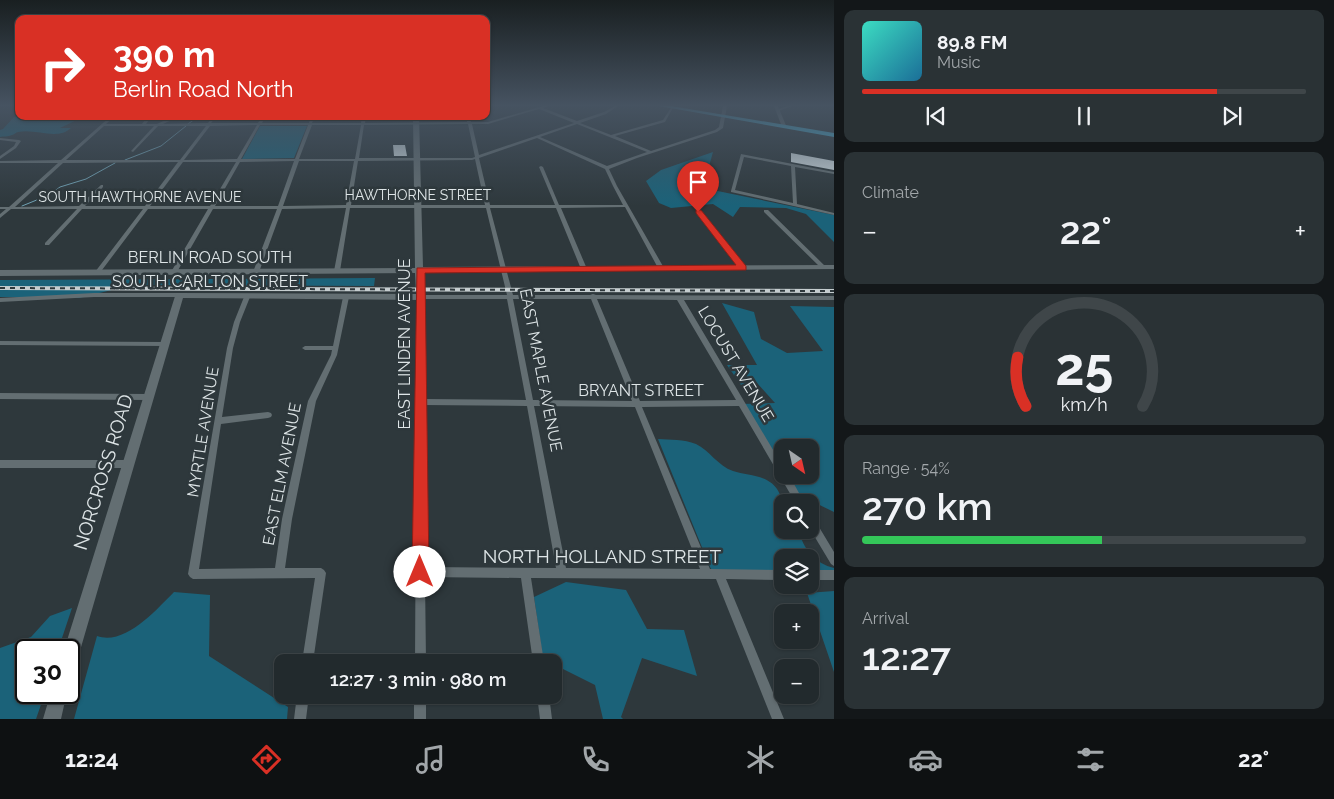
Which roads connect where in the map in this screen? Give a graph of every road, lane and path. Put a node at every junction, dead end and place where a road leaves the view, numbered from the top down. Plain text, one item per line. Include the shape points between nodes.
1 (5, 140) edge
2 (88, 140) edge
3 (144, 140) edge
4 (196, 140) edge
5 (250, 140) edge
6 (304, 140) edge
7 (360, 140) edge
8 (417, 140) edge
9 (474, 140) edge
10 (531, 140) edge
11 (544, 140) edge
12 (621, 140) edge
13 (691, 140) edge
14 (133, 151) dead end
15 (651, 152) junction
16 (478, 158) junction
17 (0, 160) edge
18 (180, 160) junction
19 (239, 160) junction
20 (297, 160) junction
21 (356, 160) junction
22 (418, 160) junction
23 (64, 161) junction
24 (793, 165) junction
25 (541, 167) dead end
26 (607, 168) junction
27 (834, 173) edge
28 (101, 186) dead end
29 (557, 205) junction
30 (795, 205) junction
31 (418, 206) junction
32 (488, 206) junction
33 (626, 206) junction
34 (280, 207) junction
35 (347, 207) junction
36 (0, 208) edge
37 (10, 208) junction
38 (78, 208) junction
39 (145, 208) junction
40 (212, 208) junction
41 (766, 211) dead end
42 (698, 212) dead end
43 (834, 214) edge
44 (0, 217) edge
45 (46, 244) dead end
46 (823, 267) junction
47 (834, 267) edge
48 (661, 268) junction
49 (743, 268) junction
50 (584, 269) junction
51 (420, 270) junction
52 (504, 270) junction
53 (336, 271) junction
54 (174, 272) junction
55 (256, 272) junction
56 (0, 273) edge
57 (97, 273) junction
58 (179, 296) junction
59 (593, 296) junction
60 (679, 296) junction
61 (247, 297) junction
62 (346, 297) junction
63 (420, 297) junction
64 (510, 297) junction
65 (834, 298) edge
66 (0, 300) edge
67 (0, 343) edge
68 (164, 344) junction
69 (305, 348) dead end
70 (336, 348) junction
71 (0, 396) edge
72 (148, 397) junction
73 (420, 402) junction
74 (742, 402) junction
75 (530, 404) junction
76 (638, 404) junction
77 (268, 415) dead end
78 (218, 421) junction
79 (774, 458) edge
80 (0, 464) edge
81 (127, 464) junction
82 (819, 535) edge
83 (834, 561) edge
84 (420, 572) junction
85 (525, 572) junction
86 (279, 573) junction
87 (562, 573) junction
88 (707, 574) junction
89 (719, 574) junction
90 (774, 574) edge
91 (819, 575) edge
92 (834, 575) edge
93 (75, 639) edge
94 (309, 654) edge
95 (420, 654) edge
96 (537, 654) edge
97 (56, 704) edge
98 (302, 704) edge
99 (420, 704) edge
100 (544, 704) edge
101 (52, 719) edge
102 (300, 719) edge
103 (420, 719) edge
104 (546, 719) edge
105 (778, 719) edge

1 - 17 street via 18,141
2 - 23 street
3 - 14 street
4 - 18 street
5 - 19 street
6 - 20 street
7 - 21 street
8 - 22 street, EAST LINDEN AVENUE
9 - 16 street, EAST MAPLE AVENUE
10 - 16 street
11 - 26 street
12 - 15 street
13 - 15 street
15 - 26 street
16 - 22 street
16 - 32 street, EAST MAPLE AVENUE
17 - 23 street
18 - 19 street
18 - 23 street
18 - 39 street
19 - 20 street
19 - 40 street
20 - 21 street
20 - 34 street
21 - 22 street
21 - 35 street
22 - 31 street, EAST LINDEN AVENUE
23 - 37 street
24 - 27 street
24 - 30 street
24 - 30 street via 742,155 733,191
25 - 29 street
26 - 33 street
28 - 38 street
29 - 32 street, HAWTHORNE STREET
29 - 33 street, HAWTHORNE STREET
29 - 50 street
30 - 43 street
31 - 32 street, HAWTHORNE STREET
31 - 35 street, HAWTHORNE STREET
31 - 51 street, EAST LINDEN AVENUE
32 - 52 street, EAST MAPLE AVENUE
33 - 48 street
34 - 35 street, HAWTHORNE STREET
34 - 40 street, SOUTH HAWTHORNE AVENUE
34 - 55 street
35 - 53 street
36 - 37 street, SOUTH HAWTHORNE AVENUE
37 - 38 street, SOUTH HAWTHORNE AVENUE
37 - 44 street
38 - 39 street, SOUTH HAWTHORNE AVENUE
38 - 45 street
39 - 40 street, SOUTH HAWTHORNE AVENUE
39 - 57 street
40 - 54 street
41 - 46 street
42 - 49 street
46 - 47 street, BERLIN ROAD SOUTH
46 - 49 street, BERLIN ROAD SOUTH
48 - 49 street, BERLIN ROAD SOUTH
48 - 50 street, BERLIN ROAD SOUTH
50 - 52 street, BERLIN ROAD SOUTH
51 - 52 street, BERLIN ROAD SOUTH
51 - 53 street, BERLIN ROAD SOUTH
51 - 63 street, EAST LINDEN AVENUE
52 - 64 street, EAST MAPLE AVENUE
53 - 55 street, BERLIN ROAD SOUTH
54 - 55 street, BERLIN ROAD SOUTH
54 - 57 street, BERLIN ROAD SOUTH
56 - 57 street, BERLIN ROAD SOUTH
58 - 61 street, SOUTH CARLTON STREET
58 - 66 street, SOUTH CARLTON STREET via 94,295
58 - 68 street, NORCROSS ROAD
59 - 60 street
59 - 64 street
59 - 76 street
60 - 65 street
60 - 74 street, LOCUST AVENUE
61 - 62 street, SOUTH CARLTON STREET
61 - 78 street, MYRTLE AVENUE via 234,332
62 - 63 street, SOUTH CARLTON STREET
62 - 70 street, EAST ELM AVENUE
63 - 64 street
63 - 73 street, EAST LINDEN AVENUE
64 - 75 street, EAST MAPLE AVENUE
67 - 68 street
68 - 72 street, NORCROSS ROAD
69 - 70 street
70 - 86 street, EAST ELM AVENUE via 330,368 312,401
71 - 72 street
72 - 81 street, NORCROSS ROAD
73 - 75 street, BRYANT STREET
73 - 84 street, EAST LINDEN AVENUE
74 - 76 street, BRYANT STREET
74 - 79 street, LOCUST AVENUE
75 - 76 street, BRYANT STREET
75 - 87 street, EAST MAPLE AVENUE
76 - 88 street
77 - 78 street
78 - 86 street, MYRTLE AVENUE via 194,574
80 - 81 street
81 - 93 street, NORCROSS ROAD
82 - 83 street
84 - 85 street, NORTH HOLLAND STREET
84 - 95 street, EAST LINDEN AVENUE
85 - 87 street, NORTH HOLLAND STREET
85 - 96 street
86 - 94 street via 321,573
87 - 88 street, NORTH HOLLAND STREET
88 - 89 street, NORTH HOLLAND STREET
89 - 90 street, NORTH HOLLAND STREET
89 - 105 street
91 - 92 street
97 - 101 street
98 - 102 street
99 - 103 street
100 - 104 street

